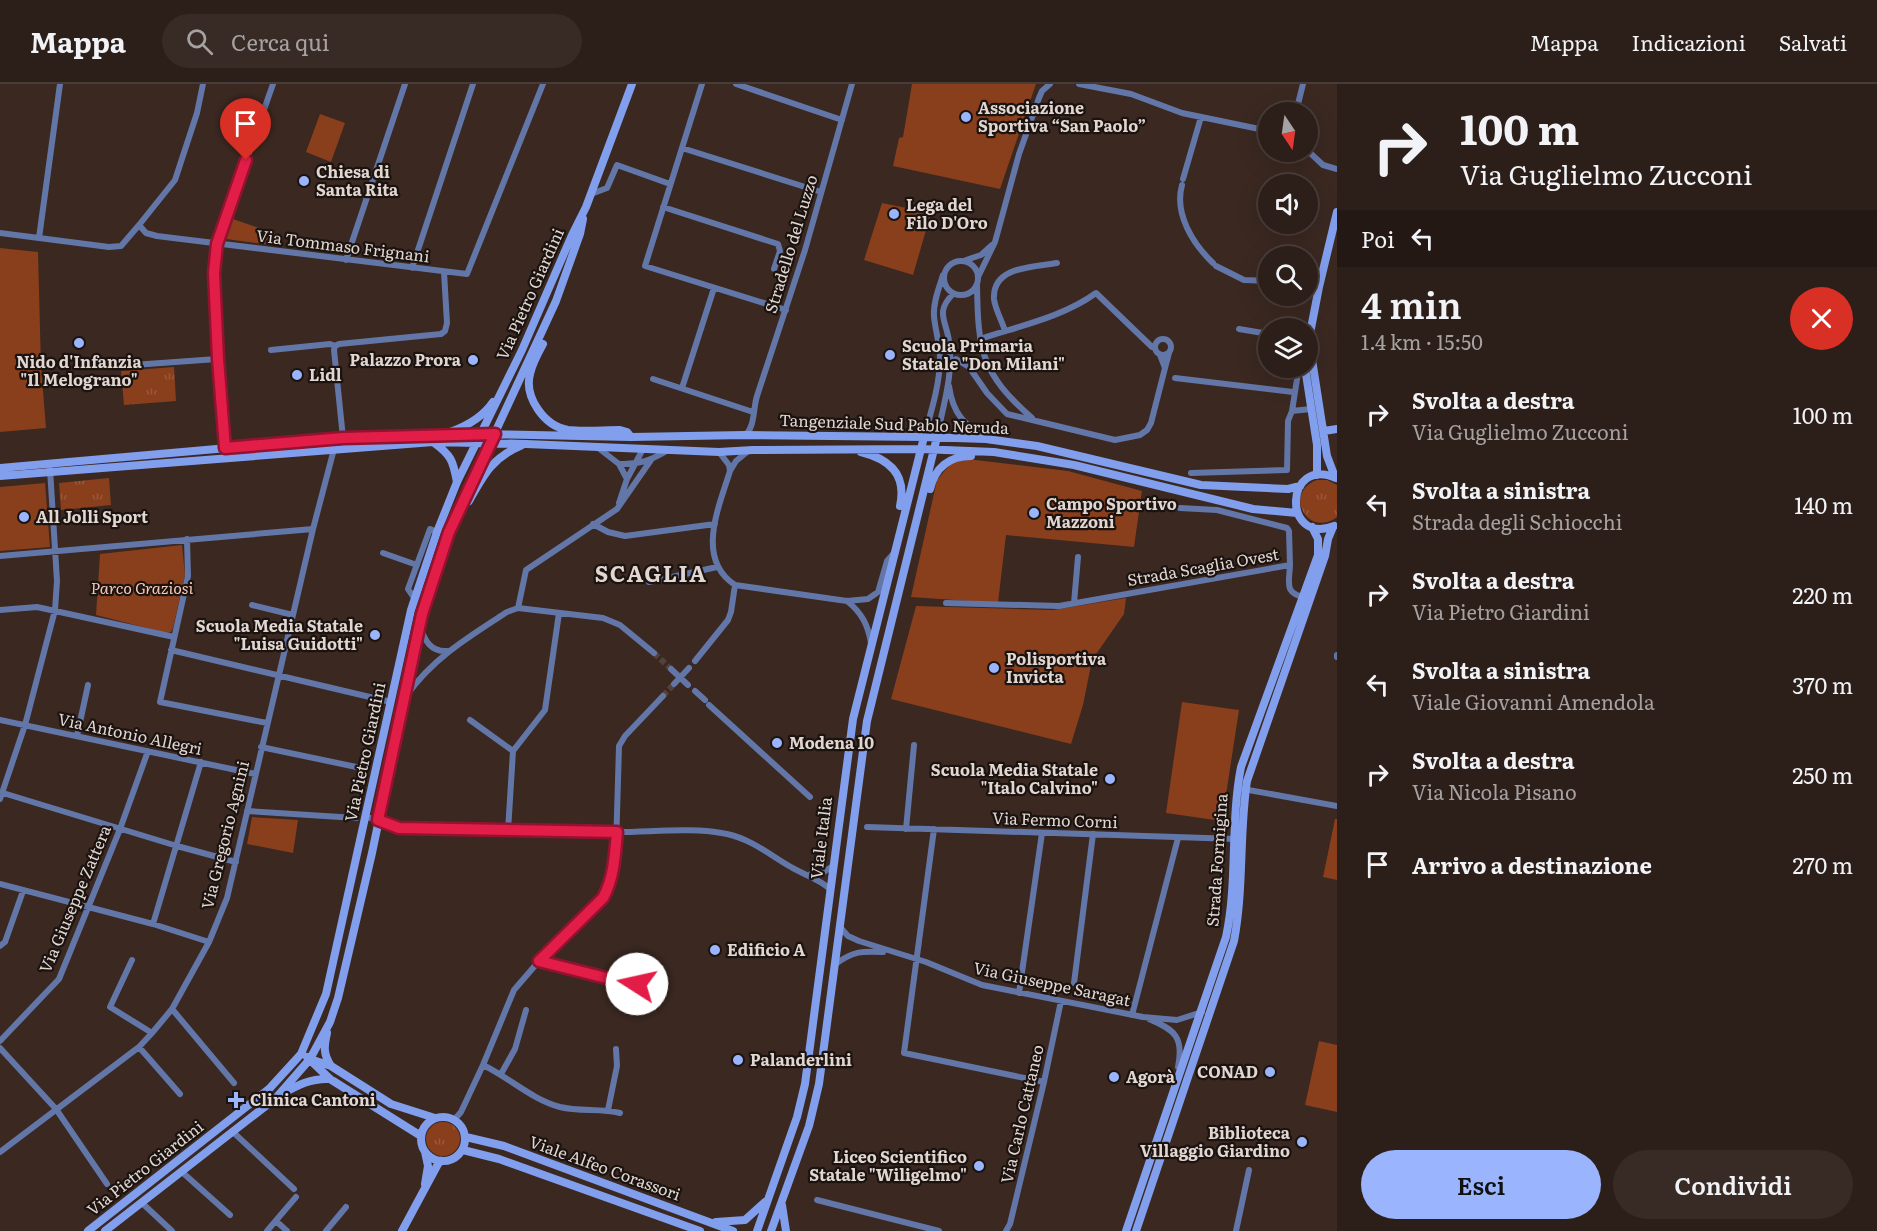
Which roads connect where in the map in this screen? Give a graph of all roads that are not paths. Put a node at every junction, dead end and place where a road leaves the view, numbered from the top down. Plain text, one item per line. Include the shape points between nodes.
1 (60, 84) edge
2 (202, 84) edge
3 (273, 84) edge
4 (405, 84) edge
5 (474, 84) edge
6 (543, 84) edge
7 (632, 84) edge
8 (702, 84) edge
9 (736, 84) edge
10 (852, 84) edge
11 (1050, 84) edge
12 (1079, 84) edge
13 (1123, 84) edge
14 (1303, 84) edge
15 (1122, 92) junction
16 (1298, 102) edge
17 (1202, 117) junction
18 (842, 120) junction
19 (1258, 129) edge
20 (682, 148) junction
21 (1318, 160) edge
22 (1337, 170) edge
23 (670, 184) junction
24 (821, 192) junction
25 (591, 194) junction
26 (586, 207) junction
27 (663, 207) junction
28 (1337, 212) edge
29 (139, 225) junction
30 (0, 233) edge
31 (39, 238) junction
32 (995, 242) junction
33 (217, 244) junction
34 (346, 260) junction
35 (958, 261) junction
36 (1057, 263) dead end
37 (412, 268) junction
38 (774, 269) dead end
39 (444, 272) junction
40 (943, 275) junction
41 (978, 277) junction
42 (1258, 281) edge
43 (977, 285) junction
44 (1319, 287) joint
45 (714, 288) junction
46 (952, 294) junction
47 (965, 295) junction
48 (556, 301) junction
49 (786, 310) junction
50 (977, 313) junction
51 (1313, 318) edge
52 (1239, 328) dead end
53 (1005, 331) junction
54 (1258, 332) edge
55 (980, 339) junction
56 (335, 346) junction
57 (1155, 348) junction
58 (271, 350) dead end
59 (522, 350) junction
60 (1169, 353) junction
61 (1160, 355) junction
62 (218, 359) junction
63 (950, 363) junction
64 (119, 366) dead end
65 (1165, 368) junction
66 (1175, 378) dead end
67 (1297, 378) edge
68 (1308, 378) edge
69 (1309, 378) edge
70 (653, 379) dead end
71 (948, 380) junction
72 (682, 388) junction
73 (1293, 392) junction
74 (1311, 409) junction
75 (1292, 411) junction
76 (753, 412) junction
77 (1033, 418) junction
78 (1337, 429) edge
79 (1319, 431) junction
80 (481, 434) junction
81 (440, 435) junction
82 (745, 435) junction
83 (721, 436) junction
84 (631, 437) junction
85 (924, 437) junction
86 (937, 437) junction
87 (343, 438) junction
88 (493, 439) junction
89 (986, 440) junction
90 (433, 442) junction
91 (477, 442) junction
92 (526, 444) junction
93 (597, 446) junction
94 (643, 448) junction
95 (334, 449) junction
96 (848, 449) junction
97 (921, 449) junction
98 (934, 449) junction
99 (668, 450) junction
100 (753, 450) junction
101 (719, 452) junction
102 (994, 452) junction
103 (226, 453) junction
104 (651, 460) junction
105 (619, 465) junction
106 (635, 465) junction
107 (0, 468) edge
108 (50, 468) junction
109 (730, 471) junction
110 (1191, 473) dead end
111 (1317, 475) junction
112 (0, 476) edge
113 (1336, 478) edge
114 (627, 479) junction
115 (457, 482) junction
116 (1300, 486) junction
117 (1180, 508) dead end
118 (617, 509) junction
119 (1297, 513) junction
120 (593, 524) junction
121 (715, 524) junction
122 (1335, 526) edge
123 (1312, 527) junction
124 (313, 529) junction
125 (900, 530) junction
126 (433, 531) junction
127 (449, 532) junction
128 (187, 539) junction
129 (56, 552) junction
130 (894, 552) junction
131 (383, 553) dead end
132 (908, 555) junction
133 (0, 556) edge
134 (1078, 556) dead end
135 (417, 565) junction
136 (1290, 565) junction
137 (717, 567) junction
138 (649, 582) dead end
139 (735, 585) junction
140 (1306, 598) junction
141 (416, 599) junction
142 (847, 601) junction
143 (946, 603) dead end
144 (1074, 603) junction
145 (252, 605) dead end
146 (518, 608) junction
147 (0, 610) edge
148 (55, 610) junction
149 (559, 613) junction
150 (293, 615) junction
151 (419, 626) junction
152 (174, 637) junction
153 (872, 644) junction
154 (171, 650) junction
155 (448, 651) junction
156 (654, 654) tunnel mouth
157 (695, 661) dead end
158 (689, 668) dead end
159 (671, 669) tunnel mouth
160 (278, 675) junction
161 (680, 677) junction
162 (674, 684) tunnel mouth
163 (88, 685) dead end
164 (688, 685) dead end
165 (695, 691) dead end
166 (663, 696) tunnel mouth
167 (403, 701) junction
168 (391, 702) junction
169 (0, 720) edge
170 (470, 720) dead end
171 (267, 723) junction
172 (25, 725) junction
173 (76, 736) junction
174 (914, 745) dead end
175 (261, 747) junction
176 (148, 751) junction
177 (513, 751) junction
178 (201, 762) junction
179 (366, 769) dead end
180 (255, 774) junction
181 (1241, 788) junction
182 (1, 796) edge
183 (810, 797) dead end
184 (1337, 806) edge
185 (247, 811) junction
186 (367, 817) junction
187 (356, 818) dead end
188 (378, 820) junction
189 (867, 827) dead end
190 (906, 829) junction
191 (120, 830) junction
192 (934, 830) junction
193 (508, 831) junction
194 (617, 832) junction
195 (1042, 833) junction
196 (1093, 834) junction
197 (1178, 838) junction
198 (1238, 839) junction
199 (177, 846) junction
200 (236, 862) junction
201 (833, 866) junction
202 (808, 874) junction
203 (0, 884) edge
204 (830, 889) junction
205 (23, 891) junction
206 (87, 909) junction
207 (153, 924) junction
208 (839, 927) junction
209 (209, 942) junction
210 (0, 946) edge
211 (889, 952) junction
212 (918, 959) junction
213 (132, 960) dead end
214 (539, 961) junction
215 (834, 965) junction
216 (1223, 971) junction
217 (1074, 983) dead end
218 (638, 986) dead end
219 (1019, 993) junction
220 (1060, 1001) junction
221 (172, 1009) junction
222 (526, 1010) dead end
223 (1202, 1012) junction
224 (1132, 1015) junction
225 (1143, 1017) junction
226 (330, 1022) junction
227 (152, 1033) junction
228 (0, 1041) edge
229 (139, 1047) junction
230 (0, 1048) edge
231 (616, 1049) dead end
232 (301, 1054) junction
233 (310, 1059) junction
234 (483, 1065) junction
235 (331, 1066) junction
236 (501, 1074) junction
237 (330, 1079) junction
238 (1044, 1082) junction
239 (234, 1083) dead end
240 (1175, 1083) junction
241 (180, 1094) dead end
242 (276, 1098) junction
243 (56, 1109) junction
244 (608, 1110) junction
245 (620, 1113) dead end
246 (435, 1118) junction
247 (455, 1119) junction
248 (233, 1132) junction
249 (421, 1136) junction
250 (466, 1137) junction
251 (463, 1150) junction
252 (0, 1152) edge
253 (425, 1152) junction
254 (441, 1161) junction
255 (1249, 1170) dead end
256 (182, 1172) junction
257 (107, 1184) dead end
258 (294, 1189) dead end
259 (422, 1196) junction
260 (296, 1197) dead end
261 (769, 1197) junction
262 (817, 1200) dead end
263 (142, 1203) junction
264 (782, 1203) junction
265 (346, 1207) dead end
266 (230, 1215) dead end
267 (700, 1219) junction
268 (276, 1221) junction
269 (910, 1227) edge
270 (88, 1231) edge
271 (105, 1231) edge
272 (172, 1231) edge
273 (267, 1231) edge
274 (287, 1231) edge
275 (327, 1231) edge
276 (402, 1231) edge
277 (700, 1231) edge
278 (733, 1231) edge
279 (757, 1231) edge
280 (771, 1231) edge
281 (786, 1231) edge
282 (939, 1231) edge
283 (1006, 1231) edge
284 (1126, 1231) edge
285 (1136, 1231) edge
286 (1236, 1231) edge

1 - 31 street
2 - 29 street via 197,113 175,180
3 - 33 street
4 - 34 street
5 - 37 street
6 - 39 street, Via Tommaso Frignani via 467,274
7 - 25 main road, Via Pietro Giardini
8 - 20 street
9 - 18 street
10 - 18 street, Stradello del Luzzo
11 - 32 street via 1042,91 1019,154
12 - 15 street
13 - 15 street
14 - 16 street
15 - 17 street
17 - 19 street
17 - 42 street via 1179,194 1189,235 1215,264 1244,280
18 - 24 street, Stradello del Luzzo
20 - 23 street
20 - 24 street
21 - 22 street
23 - 25 street via 617,165 607,188
23 - 27 street
24 - 49 street, Stradello del Luzzo
25 - 26 main road, Via Pietro Giardini
26 - 48 main road, Via Pietro Giardini
26 - 59 main road, Via Pietro Giardini
27 - 38 street via 778,244 780,251
27 - 45 street via 645,266
28 - 44 main road
29 - 31 street via 121,246
29 - 33 street, Via Tommaso Frignani via 157,236
30 - 31 street
32 - 35 street via 973,259
32 - 41 street
33 - 34 street, Via Tommaso Frignani
33 - 62 street via 214,273
34 - 37 street, Via Tommaso Frignani
35 - 40 street via 948,266
35 - 41 street via 972,264
36 - 53 street via 1002,276 994,300
37 - 39 street, Via Tommaso Frignani
39 - 56 street via 447,323 441,334
40 - 46 street
40 - 85 street via 934,317 940,360
41 - 43 street
43 - 47 street
43 - 50 street
44 - 51 main road
45 - 49 street
45 - 72 street
46 - 47 street
46 - 63 street via 942,310
47 - 50 street
48 - 84 main road via 552,321 529,375 537,408 562,428 620,430
48 - 88 main road, Via Pietro Giardini
49 - 76 street, Stradello del Luzzo
50 - 55 street
52 - 54 street
53 - 55 street
53 - 57 street via 1066,310 1096,293
55 - 77 street via 989,371
56 - 58 street
56 - 87 street
57 - 60 street via 1157,342 1166,340
57 - 61 street
59 - 80 main road, Via Pietro Giardini
59 - 81 main road via 488,409 465,427
60 - 61 street
60 - 65 street
61 - 65 street
62 - 64 street
62 - 103 street
63 - 71 street
63 - 77 street via 956,359 969,367 1007,414
65 - 77 street via 1151,423 1140,435 1115,440
66 - 73 street
67 - 73 street
68 - 74 main road
69 - 79 main road
70 - 72 street
71 - 86 street
71 - 89 street via 958,417
72 - 76 street
73 - 75 street
74 - 75 street
74 - 79 main road
75 - 110 street via 1288,421 1287,470
76 - 82 street, Stradello del Luzzo via 752,426
78 - 79 main road
79 - 111 main road
79 - 113 main road
80 - 81 main road, Tangenziale Sud Pablo Neruda
80 - 88 main road, Tangenziale Sud Pablo Neruda
80 - 91 main road, Via Pietro Giardini
81 - 87 main road, Tangenziale Sud Pablo Neruda
82 - 83 main road, Tangenziale Sud Pablo Neruda
82 - 85 main road, Tangenziale Sud Pablo Neruda
83 - 84 main road, Tangenziale Sud Pablo Neruda
83 - 94 main road via 701,441 650,442
84 - 88 main road, Tangenziale Sud Pablo Neruda
85 - 86 main road, Tangenziale Sud Pablo Neruda
85 - 97 main road, Viale Italia
86 - 89 main road, Tangenziale Sud Pablo Neruda
86 - 98 main road
87 - 103 main road, Tangenziale Sud Pablo Neruda
88 - 91 main road
88 - 92 main road, Tangenziale Sud Pablo Neruda
88 - 127 main road, Via Pietro Giardini
89 - 116 main road, Tangenziale Sud Pablo Neruda via 1037,446 1201,485 1288,489
90 - 91 main road
90 - 95 main road
90 - 115 main road via 449,454
91 - 115 main road, Via Pietro Giardini
92 - 93 main road, Tangenziale Sud Pablo Neruda
92 - 127 main road via 493,462
93 - 94 main road, Tangenziale Sud Pablo Neruda
93 - 105 street
94 - 99 main road, Tangenziale Sud Pablo Neruda
94 - 106 street
95 - 103 main road
95 - 124 street, Via Gregorio Agnini
96 - 97 main road, Tangenziale Sud Pablo Neruda
96 - 100 main road, Tangenziale Sud Pablo Neruda
96 - 125 main road via 879,457 898,474 902,490 897,521
97 - 98 main road, Tangenziale Sud Pablo Neruda
97 - 125 main road, Viale Italia
98 - 102 main road, Tangenziale Sud Pablo Neruda
98 - 132 main road
99 - 101 main road, Tangenziale Sud Pablo Neruda
99 - 104 street
100 - 101 main road, Tangenziale Sud Pablo Neruda
100 - 109 street via 743,454
101 - 109 street
102 - 119 main road, Tangenziale Sud Pablo Neruda via 1074,465 1253,509
102 - 132 main road via 954,458 935,472 921,526
103 - 108 main road
104 - 106 street
104 - 118 street
105 - 106 street
105 - 114 street
106 - 114 street
107 - 108 main road
108 - 112 main road
108 - 129 street
109 - 121 street
111 - 113 main road
111 - 116 main road
114 - 118 street
115 - 126 main road, Via Pietro Giardini
116 - 119 main road
117 - 136 street via 1217,510 1287,528
118 - 120 street
119 - 123 main road
120 - 121 street via 625,536
120 - 146 street via 526,570
121 - 137 street via 712,544
122 - 123 main road
122 - 140 main road, Strada Formigina
123 - 140 main road, Strada Formigina via 1319,550
124 - 128 street
124 - 150 street, Via Gregorio Agnini
125 - 130 main road, Viale Italia
126 - 135 street
126 - 141 main road, Via Pietro Giardini
127 - 151 main road, Via Pietro Giardini
128 - 129 street
128 - 152 street via 188,576
129 - 133 street
129 - 148 street
130 - 142 street via 887,561 878,592 868,599
130 - 153 main road, Viale Italia
131 - 135 street
132 - 208 main road, Viale Italia via 867,721
134 - 144 street
135 - 141 street via 408,589
136 - 140 street, Strada Scaglia Ovest via 1290,590
136 - 144 street, Strada Scaglia Ovest
137 - 138 street
137 - 139 street
139 - 142 street
139 - 157 street via 728,620
140 - 181 main road, Strada Formigina via 1241,767
141 - 168 main road, Via Pietro Giardini
142 - 153 street via 868,626
143 - 144 street, Strada Scaglia Ovest
145 - 150 street
146 - 149 street
146 - 155 street
147 - 148 street
148 - 152 street
148 - 172 street
149 - 156 street via 612,621
149 - 177 street via 545,710
150 - 160 street, Via Gregorio Agnini
151 - 155 street via 430,647
151 - 167 main road, Via Pietro Giardini
152 - 154 street
153 - 201 main road, Viale Italia via 853,719
154 - 160 street
154 - 171 street via 160,702
155 - 167 street via 417,680
158 - 161 street
159 - 161 street
160 - 168 street
160 - 171 street, Via Gregorio Agnini
161 - 162 street
161 - 164 street
163 - 173 street
165 - 183 street
166 - 194 street via 619,746
167 - 188 main road, Via Pietro Giardini
168 - 186 main road, Via Pietro Giardini
169 - 172 street, Via Antonio Allegri
170 - 177 street
171 - 175 street, Via Gregorio Agnini
172 - 173 street, Via Antonio Allegri
172 - 182 street
173 - 176 street, Via Antonio Allegri
174 - 190 street
175 - 179 street
175 - 180 street, Via Gregorio Agnini
176 - 178 street, Via Antonio Allegri
176 - 191 street, Via Giuseppe Zattera
177 - 193 street
178 - 180 street, Via Antonio Allegri
178 - 199 street
180 - 185 street, Via Gregorio Agnini
181 - 184 street
181 - 198 main road, Strada Formigina
182 - 191 street
185 - 187 street
185 - 200 street, Via Gregorio Agnini
186 - 188 street
186 - 232 main road, Via Pietro Giardini via 327,994
188 - 193 street via 399,828
188 - 226 main road, Via Pietro Giardini
189 - 190 street, Via Fermo Corni
190 - 192 street, Via Fermo Corni
191 - 199 street
191 - 206 street, Via Giuseppe Zattera
192 - 195 street, Via Fermo Corni
192 - 212 street
193 - 194 street
194 - 202 street via 726,834
194 - 214 street via 614,863 603,898
195 - 196 street, Via Fermo Corni
195 - 219 street
196 - 197 street, Via Fermo Corni
196 - 217 street
197 - 198 street, Via Fermo Corni
197 - 224 street
198 - 216 main road, Strada Formigina
199 - 200 street
199 - 207 street
200 - 209 street, Via Gregorio Agnini
201 - 202 street via 822,873
201 - 204 main road, Viale Italia
202 - 204 street
203 - 205 street
204 - 261 main road, Viale Italia via 805,1084 798,1117
205 - 206 street
205 - 210 street via 5,942
206 - 207 street
206 - 228 street, Via Giuseppe Zattera via 59,979
207 - 209 street
208 - 211 street, Via Giuseppe Saragat via 848,936
208 - 215 main road, Viale Italia
209 - 221 street, Via Gregorio Agnini
211 - 212 street, Via Giuseppe Saragat
211 - 215 street, Via Giuseppe Saragat via 859,951
212 - 219 street, Via Giuseppe Saragat via 973,982
212 - 238 street via 904,1053
213 - 227 street via 110,1007
214 - 218 street
214 - 234 street via 514,990
215 - 264 main road, Viale Italia via 819,1084
216 - 223 main road, Strada Formigina
216 - 285 main road, Strada Formigina
219 - 220 street, Via Giuseppe Saragat
220 - 224 street, Via Giuseppe Saragat
220 - 238 street, Via Carlo Cattaneo
221 - 227 street, Via Gregorio Agnini
221 - 239 street
222 - 236 street via 515,1049
223 - 225 street, Via Giuseppe Saragat via 1177,1020
223 - 240 main road, Strada Formigina
224 - 225 street, Via Giuseppe Saragat
225 - 240 street, Via Giuseppe Saragat via 1171,1030 1179,1041
226 - 233 main road, Via Pietro Giardini
226 - 235 main road via 324,1046
227 - 229 street, Via Gregorio Agnini
229 - 241 street
229 - 243 street, Via Gregorio Agnini
230 - 243 street
231 - 244 street via 617,1066
232 - 233 main road
232 - 270 main road, Via Pietro Giardini via 269,1089
233 - 235 main road
233 - 237 main road
233 - 242 main road, Via Pietro Giardini
234 - 236 street
234 - 247 street
235 - 246 main road via 391,1104
236 - 244 street via 549,1103 579,1110
237 - 242 main road, Via Pietro Giardini via 303,1082
237 - 249 main road
238 - 283 street, Via Carlo Cattaneo
240 - 284 main road, Strada Formigina
242 - 248 main road, Via Pietro Giardini
243 - 252 street, Via Gregorio Agnini
243 - 257 street
244 - 245 street
246 - 247 main road
246 - 249 main road via 428,1122
247 - 250 main road
248 - 256 main road, Via Pietro Giardini
248 - 258 street
249 - 253 main road
250 - 251 main road
250 - 267 main road, Viale Alfeo Corassori via 504,1146
251 - 254 main road via 454,1159
251 - 277 main road, Viale Alfeo Corassori via 499,1159
253 - 254 main road
253 - 259 main road via 428,1166
254 - 259 main road
255 - 286 street
256 - 263 main road, Via Pietro Giardini
256 - 266 street, Via Pietro Giardini
259 - 276 main road
260 - 268 street
261 - 267 main road via 745,1220
261 - 279 main road, Viale Italia
262 - 269 street
263 - 271 main road, Via Pietro Giardini
263 - 272 street
264 - 280 main road, Viale Italia
264 - 281 main road
265 - 275 street
267 - 278 main road, Viale Alfeo Corassori
268 - 273 street
268 - 274 street
269 - 282 street

